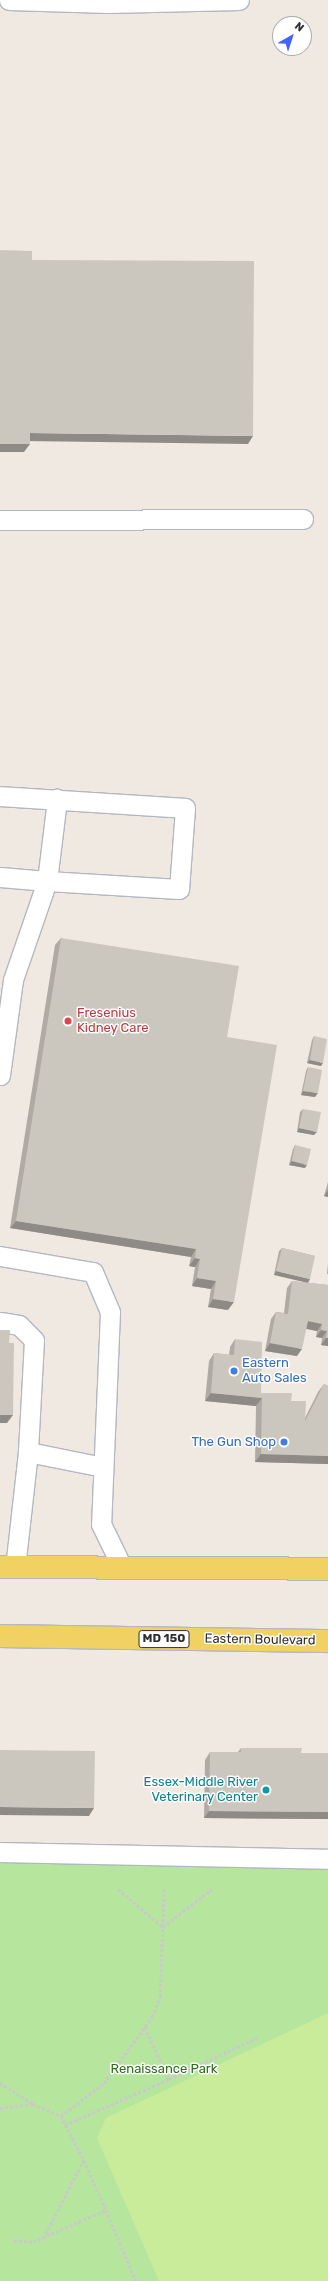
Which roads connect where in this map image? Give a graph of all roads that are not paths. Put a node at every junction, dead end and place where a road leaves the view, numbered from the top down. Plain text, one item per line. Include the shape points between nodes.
1 (9, 0) edge
2 (239, 0) edge
3 (303, 519) dead end
4 (0, 520) edge
5 (0, 796) edge
6 (57, 799) junction
7 (0, 877) edge
8 (47, 881) junction
9 (0, 1075) edge
10 (0, 1256) edge
11 (0, 1322) edge
12 (28, 1452) junction
13 (103, 1467) junction
14 (7, 1567) edge
15 (122, 1567) junction
16 (328, 1569) edge
17 (0, 1636) edge
18 (328, 1641) edge
19 (0, 1852) edge
20 (328, 1859) edge

1 - 2 lane via 108,3
3 - 4 lane
5 - 6 lane
6 - 8 lane
6 - 8 lane via 185,808 179,889
7 - 8 lane
8 - 9 lane via 13,980
10 - 13 lane via 93,1272 110,1312
11 - 12 lane via 19,1325 34,1340
12 - 13 lane
12 - 14 lane
13 - 15 lane via 101,1524
14 - 15 main road
15 - 16 main road
17 - 18 main road, Eastern Boulevard / MD 150
19 - 20 lane

